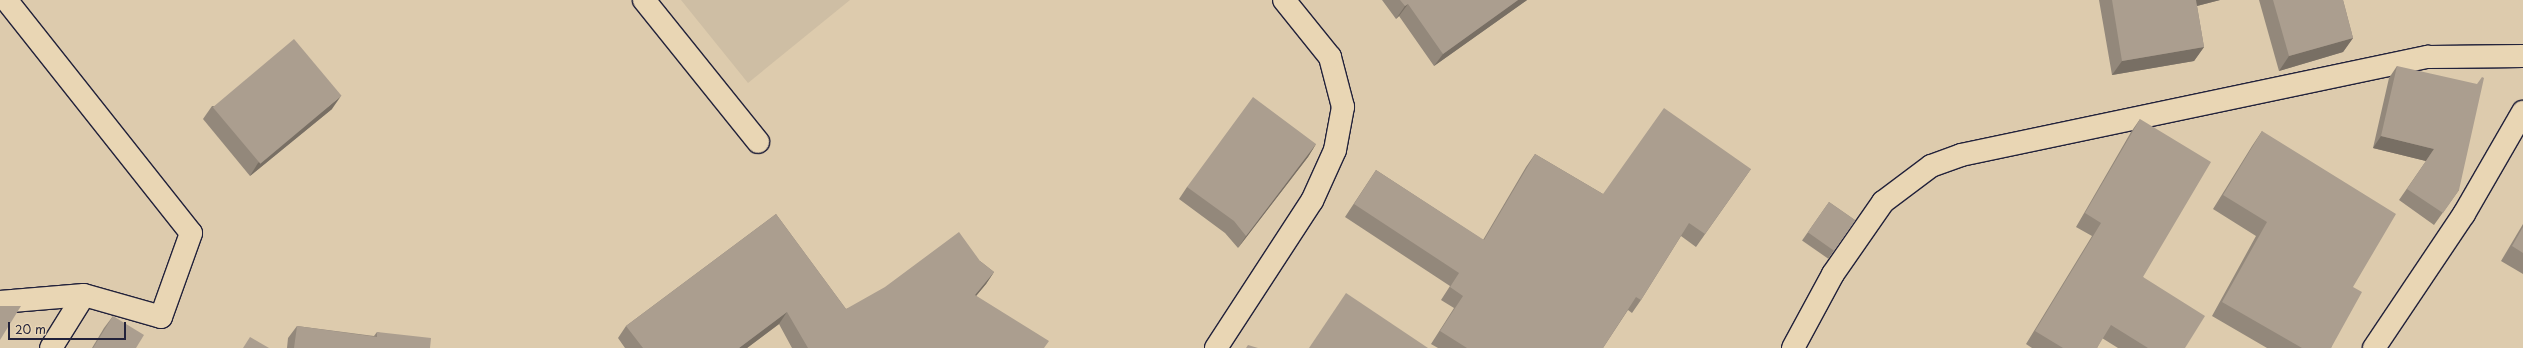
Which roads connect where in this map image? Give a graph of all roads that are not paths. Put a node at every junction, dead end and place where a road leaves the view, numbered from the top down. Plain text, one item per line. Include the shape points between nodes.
1 (6, 0) edge
2 (644, 0) edge
3 (1284, 0) edge
4 (2523, 56) edge
5 (2523, 112) edge
6 (758, 142) dead end
7 (84, 296) junction
8 (0, 302) edge
9 (51, 348) edge
10 (1216, 348) edge
11 (1793, 348) edge
12 (2374, 348) edge

1 - 7 street via 191,233 161,317
2 - 6 street
3 - 10 street via 1330,57 1343,107 1336,150 1312,201
4 - 11 street via 2428,57 1961,155 1930,166 1883,202 1833,274
5 - 12 street via 2464,214
7 - 8 street
7 - 9 street

